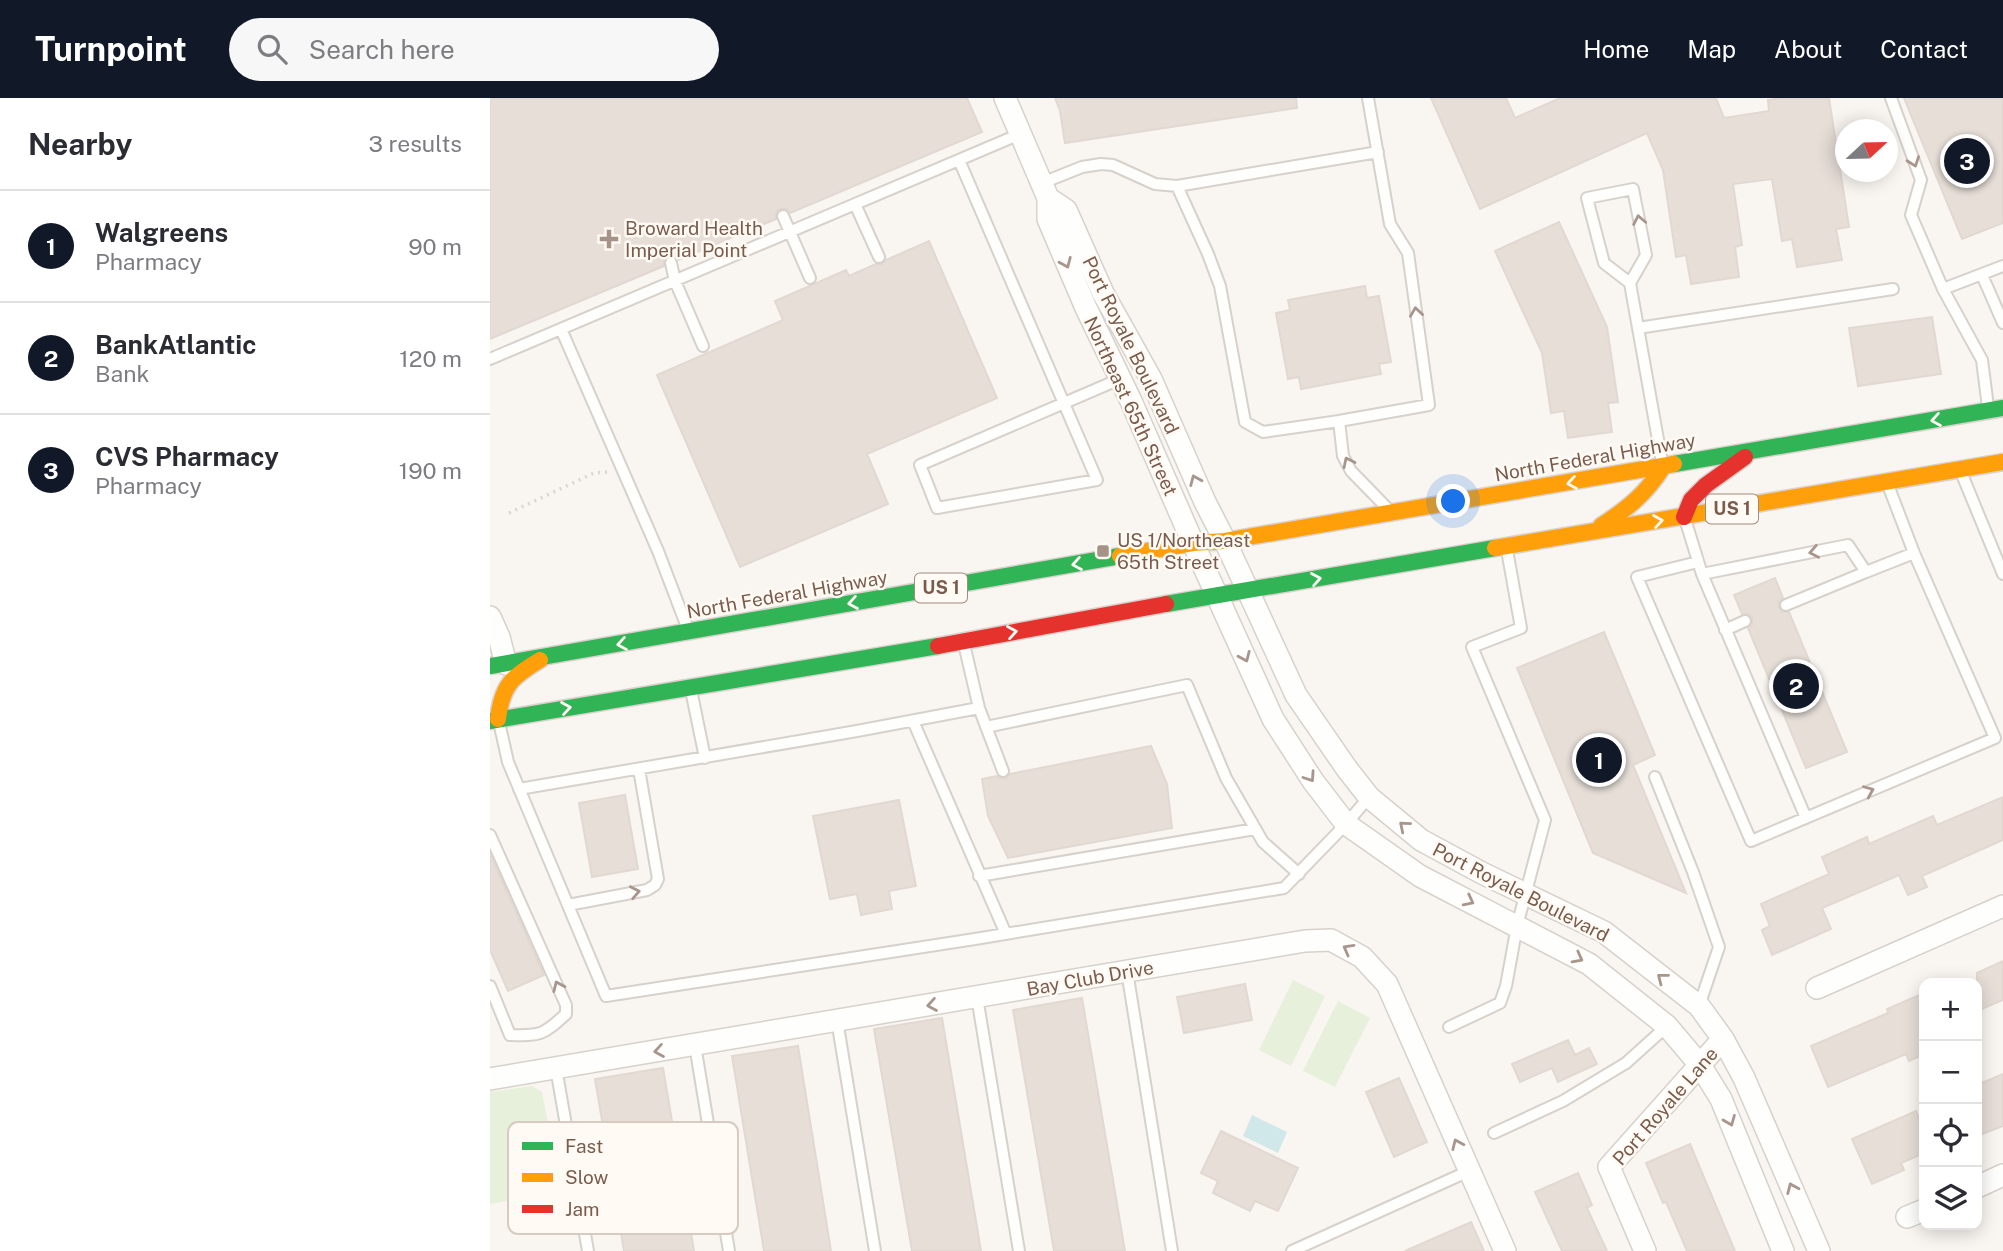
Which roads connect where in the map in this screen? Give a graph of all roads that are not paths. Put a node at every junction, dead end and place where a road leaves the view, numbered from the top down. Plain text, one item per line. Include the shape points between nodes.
1 (1005, 98) edge
2 (1367, 98) edge
3 (1891, 98) edge
4 (1020, 134) junction
5 (1378, 152) junction
6 (959, 160) junction
7 (1177, 186) junction
8 (1045, 191) junction
9 (855, 204) junction
10 (783, 216) dead end
11 (789, 232) junction
12 (879, 257) dead end
13 (671, 263) dead end
14 (2003, 266) edge
15 (1982, 275) junction
16 (810, 278) dead end
17 (675, 281) junction
18 (1630, 283) junction
19 (1893, 289) dead end
20 (1943, 289) junction
21 (2003, 323) edge
22 (1638, 328) junction
23 (561, 329) junction
24 (703, 346) dead end
25 (490, 359) edge
26 (1120, 379) junction
27 (1063, 402) junction
28 (1996, 410) edge
29 (1339, 421) junction
30 (1753, 451) junction
31 (2003, 462) edge
32 (1663, 467) junction
33 (1960, 470) junction
34 (1886, 482) junction
35 (1392, 513) junction
36 (1684, 517) junction
37 (1591, 533) junction
38 (1226, 541) junction
39 (1193, 543) junction
40 (1507, 547) junction
41 (1913, 553) junction
42 (2000, 559) edge
43 (1700, 568) junction
44 (1866, 572) junction
45 (2003, 574) edge
46 (1248, 591) junction
47 (1217, 595) junction
48 (1786, 605) dead end
49 (490, 617) edge
50 (1745, 621) dead end
51 (1725, 630) junction
52 (689, 632) junction
53 (963, 641) junction
54 (545, 657) junction
55 (498, 665) edge
56 (691, 687) junction
57 (490, 688) edge
58 (979, 708) junction
59 (494, 720) edge
60 (913, 720) junction
61 (986, 727) junction
62 (705, 758) junction
63 (639, 769) junction
64 (1003, 771) dead end
65 (1655, 777) dead end
66 (519, 789) junction
67 (1369, 797) junction
68 (1806, 818) junction
69 (1346, 824) junction
70 (1255, 829) junction
71 (490, 835) edge
72 (1299, 874) junction
73 (979, 876) junction
74 (1526, 893) junction
75 (568, 905) junction
76 (2003, 906) edge
77 (1517, 926) junction
78 (1006, 934) junction
79 (1127, 971) junction
80 (490, 985) edge
81 (1816, 988) dead end
82 (977, 997) junction
83 (1699, 1006) junction
84 (837, 1020) junction
85 (1667, 1026) junction
86 (1449, 1027) dead end
87 (1723, 1039) junction
88 (695, 1045) junction
89 (1700, 1065) junction
90 (556, 1068) junction
91 (490, 1079) edge
92 (565, 1122) edge
93 (708, 1122) edge
94 (1494, 1133) dead end
95 (1469, 1171) junction
96 (2003, 1175) edge
97 (1982, 1185) edge
98 (875, 1251) edge
99 (1019, 1251) edge
100 (1172, 1251) edge
101 (1292, 1251) edge
102 (1505, 1251) edge
103 (1645, 1251) edge
104 (1783, 1251) edge
105 (1819, 1251) edge

1 - 4 street, Northeast 65th Street
2 - 5 lane
3 -> 20 lane via 1921,180 1911,215
4 - 6 lane
4 - 8 street, Northeast 65th Street
5 - 7 lane
29 -> 5 lane via 1429,405 1408,253 1390,224
6 - 9 lane
6 - 27 lane
7 - 8 lane via 1155,184 1101,164 1082,167
7 - 29 lane via 1220,286 1245,422 1264,432
8 -> 26 street, Northeast 65th Street via 1048,219
38 -> 8 street, Port Royale Boulevard via 1152,379 1103,293 1066,210
9 - 11 lane
9 - 12 lane
10 - 11 lane
11 - 16 lane
11 - 17 lane
13 - 17 lane
14 - 15 lane
15 - 20 lane
15 - 21 lane
17 - 23 lane
17 - 24 lane
18 -> 18 lane via 1646,255 1633,189 1587,198 1604,263
18 - 22 lane
19 - 22 lane
20 - 28 lane via 1982,360
22 - 32 lane
23 - 25 lane
23 - 52 lane
26 - 27 lane
26 - 39 street, Northeast 65th Street
27 - 27 lane via 1097,480 937,508 920,465
28 -> 30 main road, North Federal Highway / US 1
35 -> 29 lane via 1351,471 1343,456
30 - 32 main road, North Federal Highway / US 1
30 - 36 main road via 1706,485 1691,500
31 - 33 main road, US 1
32 -> 35 main road, North Federal Highway / US 1
32 - 37 main road via 1635,504
33 - 34 main road, US 1
33 - 42 lane
34 - 36 main road, US 1
34 - 41 lane
35 - 38 main road, North Federal Highway / US 1
37 -> 36 main road, US 1
36 - 43 lane
37 - 40 main road, US 1
38 - 39 main road, North Federal Highway / US 1
38 - 46 street, Port Royale Boulevard
39 - 47 street, Northeast 65th Street
39 -> 52 main road, North Federal Highway / US 1
46 -> 40 main road, US 1
40 - 74 lane via 1521,628 1472,647 1545,820
41 - 44 lane
68 -> 41 lane via 1995,738
42 - 45 lane
44 -> 43 lane via 1848,545
43 - 51 lane
43 - 68 lane via 1637,577 1751,841
44 - 48 lane
46 - 47 main road, US 1
46 - 67 street, Port Royale Boulevard via 1296,695
53 -> 47 main road, US 1
47 -> 69 street, Port Royale Boulevard via 1273,719
49 - 55 street via 499,637
50 - 51 lane
51 - 68 lane
52 -> 54 main road, North Federal Highway / US 1
53 - 56 main road, US 1
53 - 58 lane
54 - 55 main road, North Federal Highway / US 1
54 - 59 main road via 506,685
55 - 57 main road
59 -> 56 main road, US 1
56 - 62 lane
58 - 60 lane
58 - 61 lane
59 - 66 lane
60 - 62 lane
60 - 73 lane
61 - 64 lane
61 - 70 lane via 1187,685 1226,778
62 - 63 lane
63 - 66 lane
75 -> 63 lane via 655,885 658,879
65 - 83 lane via 1719,947
66 - 75 lane
67 - 69 lane
74 -> 67 street, Port Royale Boulevard via 1421,840
69 - 72 lane
69 -> 77 street, Port Royale Boulevard via 1420,876
70 - 72 lane
70 - 73 lane
80 -> 71 lane via 510,1035 548,1031 566,1014 566,1005
72 - 78 lane via 1284,888
73 - 78 lane
74 - 77 lane
83 -> 74 street, Port Royale Boulevard via 1604,932
75 - 78 lane via 606,996
76 - 81 street
77 -> 85 street, Port Royale Boulevard via 1589,964
77 - 86 lane via 1500,1003
79 - 82 street, Bay Club Drive
95 -> 79 street, Bay Club Drive via 1387,984 1362,957 1331,940 1305,941
79 - 100 lane
82 -> 84 street, Bay Club Drive
82 - 99 lane
83 - 87 street, Port Royale Boulevard
84 - 88 street, Bay Club Drive
84 - 98 lane
85 - 89 street, Port Royale Boulevard
85 - 94 lane via 1626,1063 1563,1101
87 - 89 street, Port Royale Lane
105 -> 87 street, Port Royale Boulevard
88 -> 90 street, Bay Club Drive
88 - 93 lane
89 - 103 street, Port Royale Lane via 1609,1167
89 -> 104 street, Port Royale Boulevard via 1721,1099
90 - 91 street, Bay Club Drive
90 - 92 lane
95 - 101 lane
95 - 102 street, Bay Club Drive
96 - 97 street

